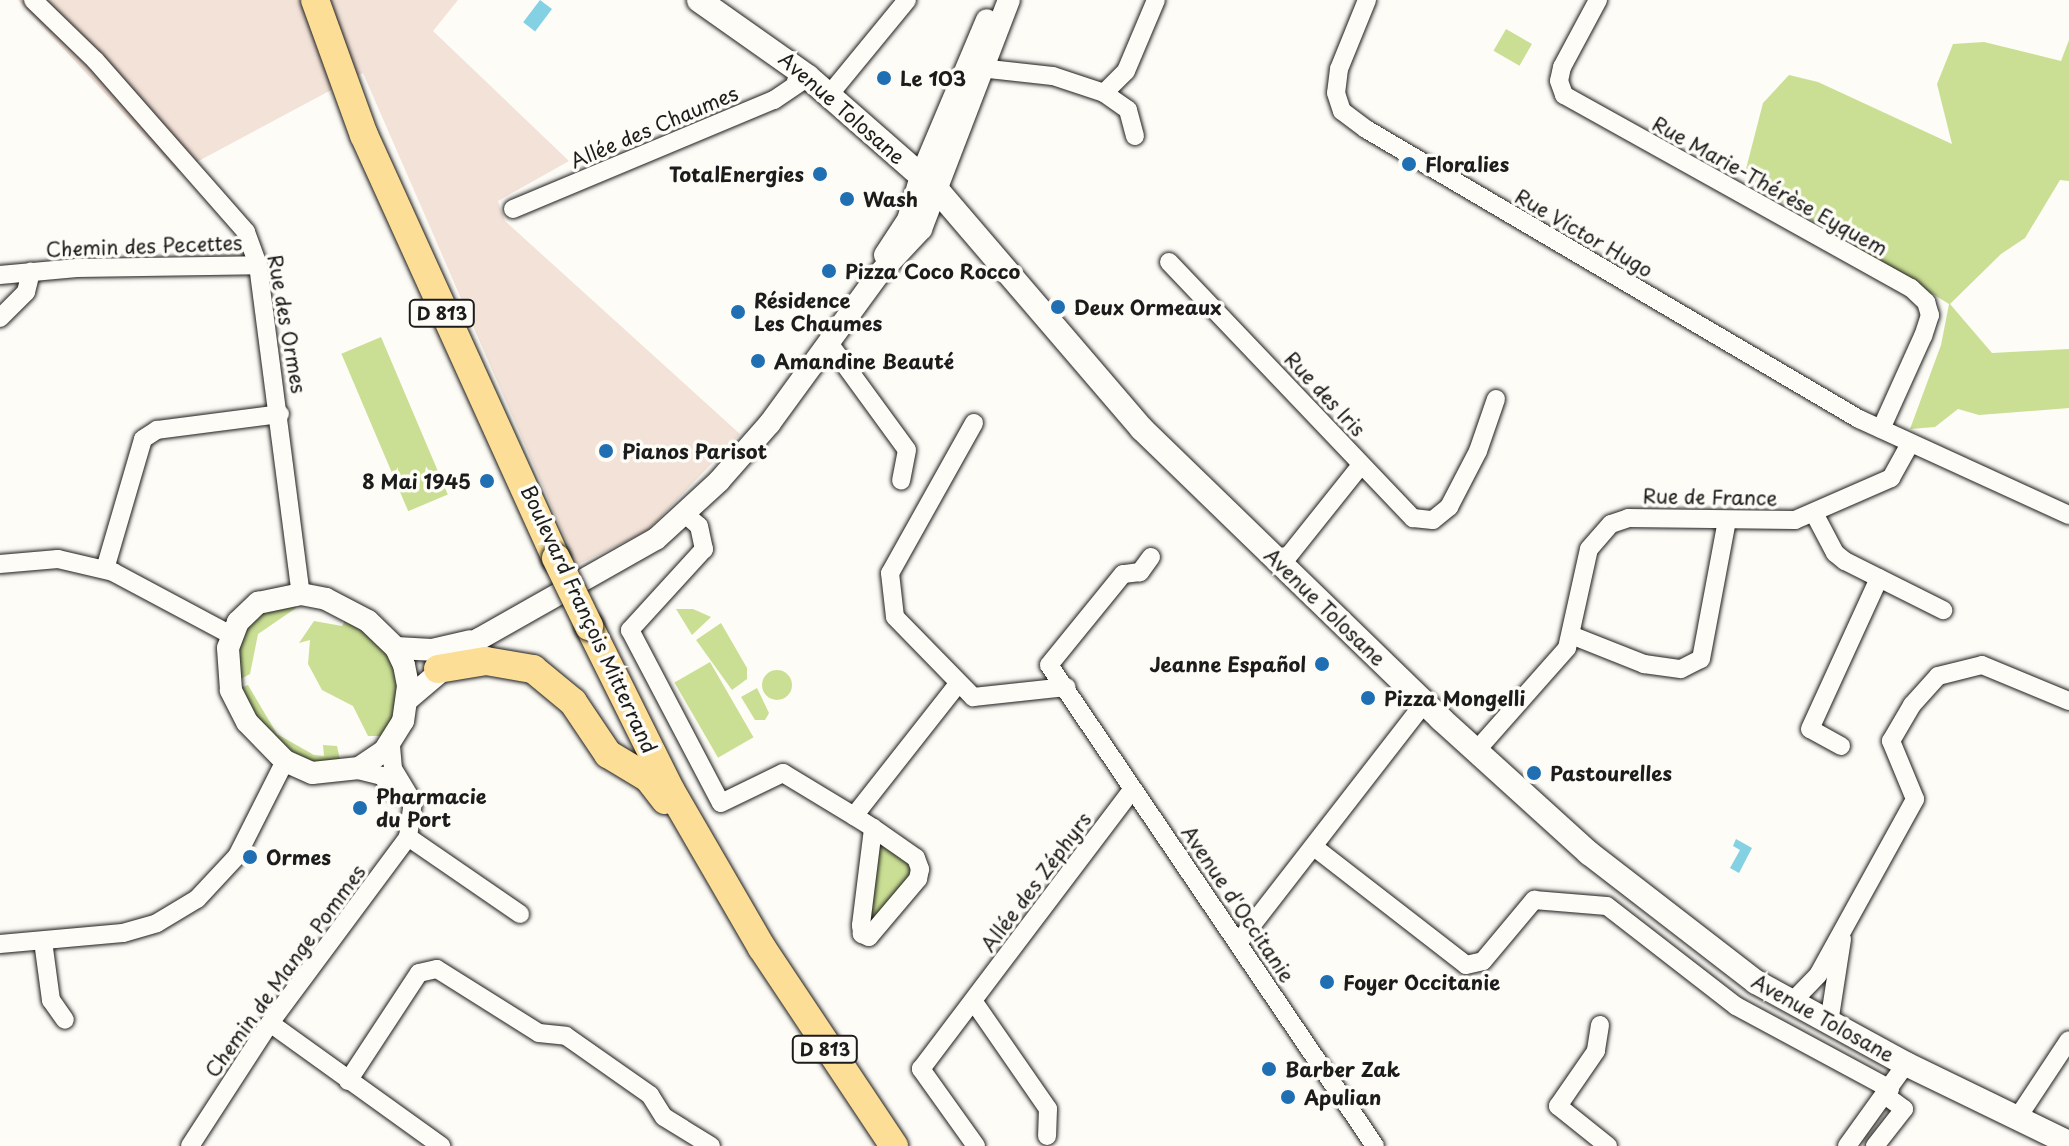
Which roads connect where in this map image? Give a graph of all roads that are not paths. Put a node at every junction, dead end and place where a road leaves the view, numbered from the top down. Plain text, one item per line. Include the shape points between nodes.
1 (33, 0) edge
2 (315, 0) edge
3 (322, 0) edge
4 (699, 0) edge
5 (907, 0) edge
6 (995, 0) edge
7 (1009, 0) edge
8 (1156, 0) edge
9 (1367, 0) edge
10 (1598, 0) edge
11 (337, 63) junction
12 (976, 69) junction
13 (808, 77) junction
14 (1104, 93) junction
15 (829, 95) junction
16 (1135, 136) dead end
17 (929, 184) junction
18 (513, 209) dead end
19 (1169, 262) dead end
20 (258, 265) junction
21 (31, 272) junction
22 (0, 275) edge
23 (0, 318) edge
24 (829, 343) junction
25 (1496, 399) dead end
26 (280, 414) junction
27 (974, 423) dead end
28 (1881, 429) junction
29 (1909, 446) junction
30 (1361, 465) junction
31 (901, 480) dead end
32 (685, 514) junction
33 (1815, 515) junction
34 (2069, 515) edge
35 (1727, 520) junction
36 (1151, 557) dead end
37 (0, 564) edge
38 (1282, 564) junction
39 (105, 569) junction
40 (1879, 578) junction
41 (301, 594) junction
42 (1943, 610) dead end
43 (231, 635) junction
44 (1571, 635) junction
45 (479, 639) junction
46 (396, 648) junction
47 (438, 669) junction
48 (957, 685) junction
49 (1066, 687) junction
50 (408, 699) junction
51 (2069, 701) edge
52 (1424, 703) junction
53 (391, 744) junction
54 (1841, 746) dead end
55 (1476, 751) junction
56 (285, 761) junction
57 (354, 769) junction
58 (1133, 789) junction
59 (854, 816) junction
60 (873, 828) junction
61 (410, 829) junction
62 (1314, 847) junction
63 (520, 914) dead end
64 (1845, 922) junction
65 (43, 941) junction
66 (1238, 943) junction
67 (0, 944) edge
68 (762, 948) junction
69 (974, 1002) junction
70 (1791, 1003) junction
71 (65, 1020) dead end
72 (270, 1023) junction
73 (1829, 1023) junction
74 (1600, 1025) dead end
75 (2069, 1040) edge
76 (1906, 1064) junction
77 (348, 1081) junction
78 (1888, 1092) junction
79 (2018, 1117) junction
80 (1047, 1136) dead end
81 (2069, 1143) edge
82 (190, 1146) edge
83 (441, 1146) edge
84 (711, 1146) edge
85 (894, 1146) edge
86 (976, 1146) edge
87 (1375, 1146) edge
88 (1608, 1146) edge
89 (1847, 1146) edge
90 (1875, 1146) edge

1 - 20 street, Rue des Ormes via 95,60 246,232
2 - 11 main road, Boulevard François Mitterrand / D 813
3 - 11 main road, Boulevard François Mitterrand / D 813
4 - 13 main road, Avenue Tolosane
5 - 15 street
6 - 12 street
7 - 12 street
8 - 14 street via 1126,71
9 - 28 street, Rue Victor Hugo via 1339,69 1336,93 1342,111 1524,224
10 - 28 street, Rue Marie-Thérèse Eyquem via 1562,67 1564,95 1911,288 1926,302 1930,315 1923,336
11 - 68 main road, Boulevard François Mitterrand / D 813, bridge via 434,295 556,558 671,791
12 - 14 street via 1053,76
12 - 17 street
13 - 15 main road, Avenue Tolosane
13 - 18 street, Allée des Chaumes via 774,100
14 - 16 street via 1128,110
15 - 17 main road, Avenue Tolosane
17 - 24 street via 888,247 878,275
17 - 38 main road, Avenue Tolosane via 1142,429
19 - 30 street, Rue des Iris
20 - 21 street, Chemin des Pecettes
20 - 26 street, Rue des Ormes
21 - 22 street, Chemin des Pecettes
21 - 23 street, Chemin des Pecettes via 26,292
24 - 31 street via 907,450
24 - 32 street via 770,423
25 - 30 street via 1478,451 1449,507 1433,520 1413,518
26 - 39 street via 157,430 143,439
26 - 41 street, Rue des Ormes
27 - 48 street via 890,573 895,617 952,671
28 - 29 street, Rue Victor Hugo
29 - 33 street, Rue de France via 1891,478
29 - 34 street, Rue Victor Hugo
30 - 38 street, Rue des Iris
32 - 45 street via 636,552
32 - 59 street via 699,526 704,549 630,630 715,795 721,803 733,801 783,773
33 - 35 street, Rue de France
33 - 40 street via 1835,553
35 - 44 street, Rue de France via 1628,518 1611,524 1589,549
35 - 44 street via 1701,659 1681,669 1644,664
36 - 49 street, Avenue d'Occitanie via 1140,572 1123,574 1049,665
37 - 39 street via 58,559
38 - 52 main road, Avenue Tolosane
39 - 43 street
40 - 42 street
40 - 54 street via 1810,729
41 - 43 street via 258,603
41 - 46 street via 345,607
43 - 56 street via 231,690 252,728
44 - 55 street, Rue de France via 1558,662
45 - 46 street via 432,650
45 - 47 street
46 - 50 street via 407,677
47 - 50 street
47 - 68 main road via 486,661 533,669 554,683 608,754 658,789
48 - 49 street via 973,697
48 - 59 street
49 - 58 street, Avenue d'Occitanie
50 - 53 street
51 - 64 street via 1982,665 1938,676 1912,705 1891,741 1915,799 1881,867
52 - 55 main road, Avenue Tolosane
52 - 62 street
53 - 57 street
53 - 61 street via 393,769 413,802
55 - 70 main road, Avenue Tolosane via 1647,900
56 - 57 street via 312,773
56 - 65 street via 237,856 197,899 157,923 123,933
57 - 61 street via 382,776
58 - 66 street, Avenue d'Occitanie
58 - 69 street, Allée des Zéphyrs
59 - 60 street
60 - 60 street via 916,858 920,869 918,879 869,937 862,934 861,925
61 - 63 street
61 - 72 street, Chemin de Mange Pommes
62 - 66 street
62 - 78 street via 1466,965 1483,961 1534,900 1607,906 1736,1006
64 - 70 street via 1818,975
64 - 73 street
65 - 67 street
65 - 71 street via 51,1000
66 - 87 street, Avenue d'Occitanie
68 - 85 main road, Boulevard François Mitterrand / D 813
69 - 80 street via 1048,1109
69 - 86 street, Allée des Zéphyrs via 921,1069
70 - 73 main road, Avenue Tolosane
72 - 77 street
72 - 82 street, Chemin de Mange Pommes
73 - 76 main road, Avenue Tolosane
74 - 88 street via 1596,1051 1558,1106
75 - 79 street
76 - 78 street
76 - 79 main road, Avenue Tolosane
77 - 83 street
77 - 84 street via 419,973 437,969 539,1033 566,1036 650,1095 664,1117
78 - 89 street
78 - 90 street via 1904,1109
79 - 81 main road, Avenue Tolosane

